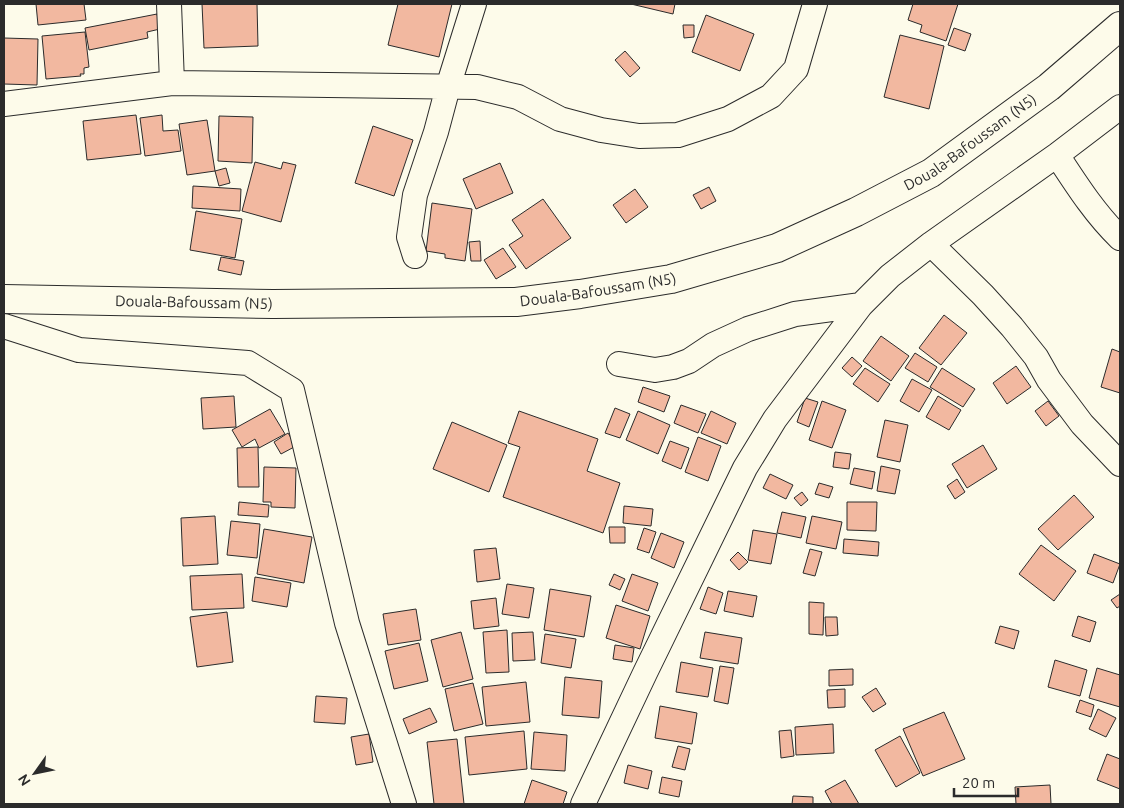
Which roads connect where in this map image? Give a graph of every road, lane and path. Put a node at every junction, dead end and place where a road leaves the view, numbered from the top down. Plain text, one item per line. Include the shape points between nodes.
1 (169, 4) edge
2 (474, 4) edge
3 (816, 4) edge
4 (1120, 26) edge
5 (172, 83) junction
6 (448, 87) junction
7 (4, 104) edge
8 (1120, 107) edge
9 (1057, 155) junction
10 (1120, 238) edge
11 (930, 244) junction
12 (415, 256) dead end
13 (4, 299) edge
14 (861, 305) junction
15 (4, 326) edge
16 (619, 364) dead end
17 (1119, 458) edge
18 (404, 804) edge
19 (583, 804) edge

1 - 5 street
2 - 6 street
3 - 6 street via 796,69 771,96 728,120 678,135 639,136 601,130 560,118 518,97 477,88
4 - 13 highway, Douala-Bafoussam (N5) via 1049,87 931,173 777,248 671,279 516,302 273,304
5 - 6 street
5 - 7 street
6 - 12 street via 415,195 409,237
8 - 9 street
9 - 10 street via 1088,200
9 - 11 street
11 - 14 street via 890,276
11 - 17 street via 1012,327 1082,424
14 - 16 street via 795,314 748,329 673,367 656,370
14 - 19 street via 775,419 745,468
15 - 18 street via 79,350 248,363 292,390 347,623

